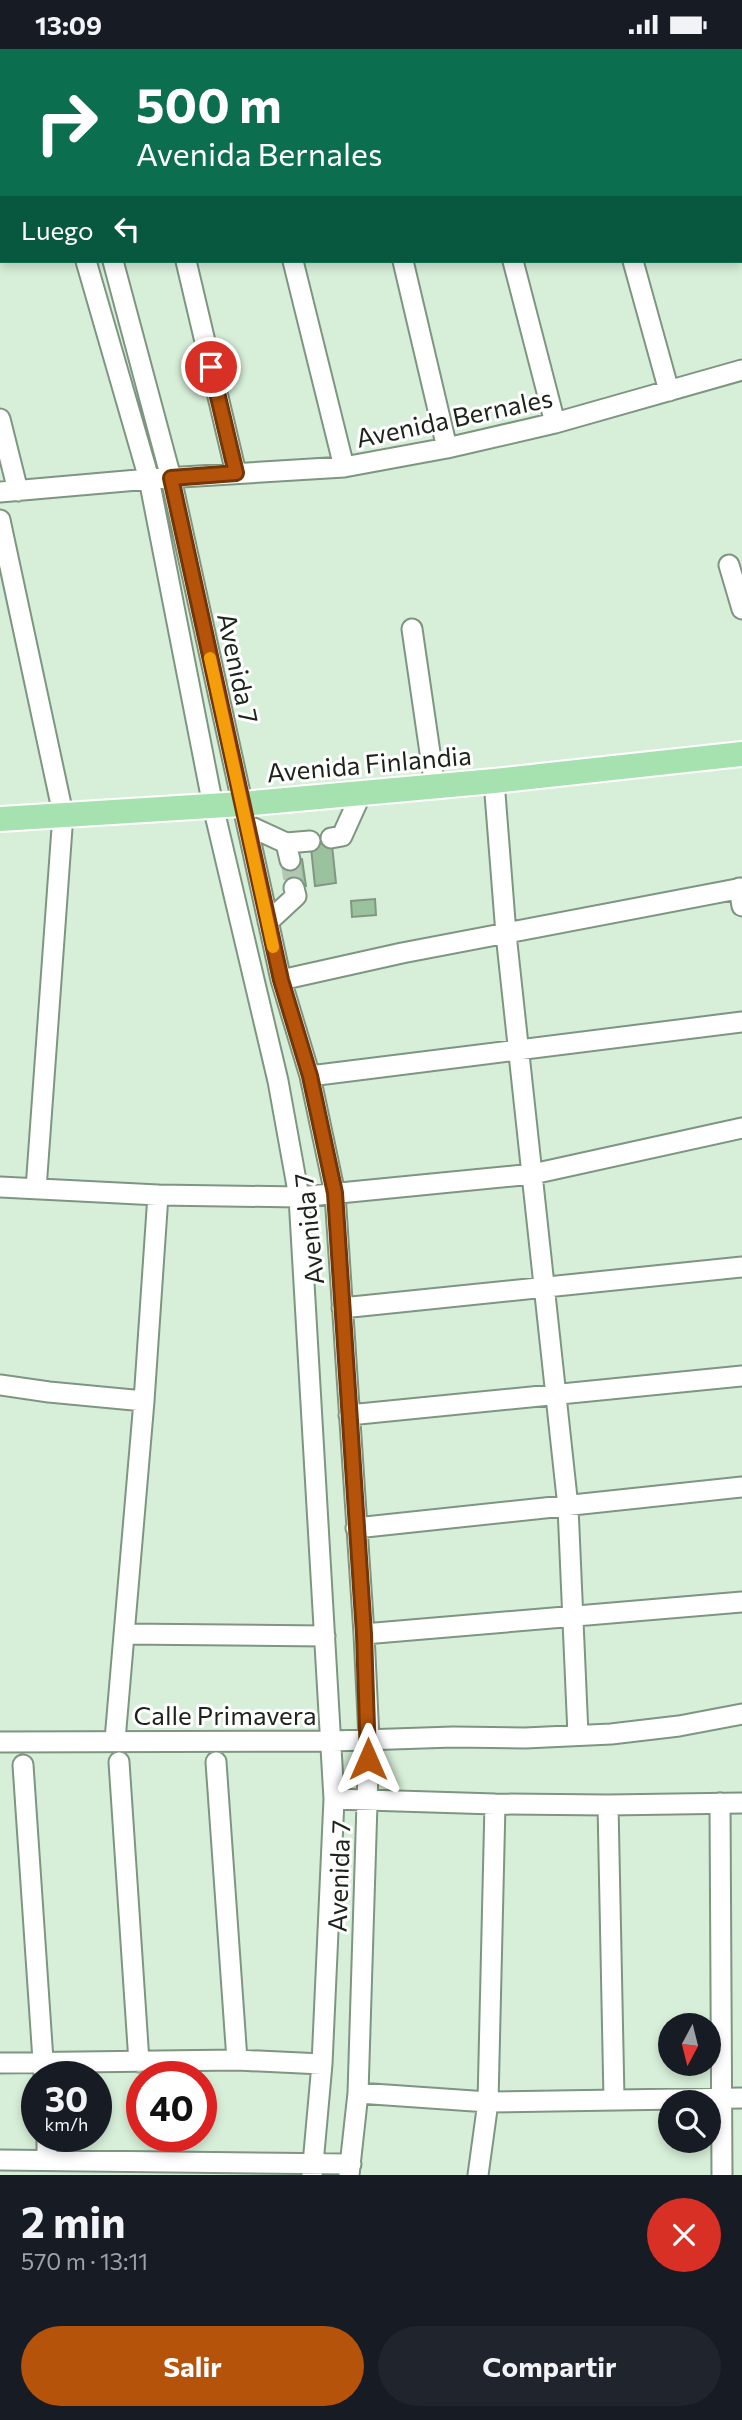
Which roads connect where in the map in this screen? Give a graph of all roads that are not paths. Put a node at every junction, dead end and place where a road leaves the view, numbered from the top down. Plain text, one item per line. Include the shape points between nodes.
1 (87, 263) edge
2 (114, 263) edge
3 (186, 263) edge
4 (293, 263) edge
5 (403, 263) edge
6 (514, 263) edge
7 (635, 263) edge
8 (742, 370) edge
9 (669, 391) junction
10 (0, 419) edge
11 (555, 423) junction
12 (447, 448) junction
13 (344, 467) junction
14 (236, 473) junction
15 (171, 478) junction
16 (149, 479) junction
17 (9, 491) edge
18 (0, 520) edge
19 (729, 565) dead end
20 (742, 609) edge
21 (412, 629) dead end
22 (742, 754) edge
23 (494, 781) junction
24 (435, 787) junction
25 (361, 794) junction
26 (213, 806) junction
27 (63, 814) junction
28 (245, 814) junction
29 (0, 819) edge
30 (331, 838) dead end
31 (310, 841) dead end
32 (294, 888) tunnel mouth
33 (741, 894) edge
34 (268, 922) junction
35 (505, 933) junction
36 (281, 980) junction
37 (742, 1021) edge
38 (519, 1049) junction
39 (310, 1076) junction
40 (742, 1128) edge
41 (533, 1174) junction
42 (0, 1187) edge
43 (36, 1189) junction
44 (335, 1193) junction
45 (158, 1195) junction
46 (299, 1197) junction
47 (742, 1267) edge
48 (545, 1288) junction
49 (342, 1308) junction
50 (742, 1376) edge
51 (0, 1385) edge
52 (556, 1394) junction
53 (144, 1401) junction
54 (349, 1415) junction
55 (742, 1487) edge
56 (568, 1507) junction
57 (356, 1528) junction
58 (742, 1602) edge
59 (574, 1615) junction
60 (124, 1634) junction
61 (364, 1634) junction
62 (325, 1636) junction
63 (742, 1714) edge
64 (578, 1735) junction
65 (369, 1739) junction
66 (115, 1740) junction
67 (332, 1741) junction
68 (0, 1742) edge
69 (119, 1762) dead end
70 (216, 1762) dead end
71 (23, 1765) dead end
72 (334, 1799) junction
73 (367, 1801) junction
74 (720, 1803) junction
75 (742, 1803) edge
76 (495, 1804) junction
77 (608, 1805) junction
78 (237, 2060) junction
79 (43, 2061) edge
80 (139, 2061) edge
81 (188, 2061) edge
82 (0, 2063) edge
83 (322, 2064) junction
84 (21, 2067) edge
85 (358, 2093) junction
86 (742, 2098) edge
87 (614, 2099) junction
88 (722, 2099) junction
89 (488, 2102) junction
90 (47, 2152) edge
91 (47, 2159) junction
92 (0, 2160) edge
93 (312, 2169) edge
94 (350, 2170) edge
95 (478, 2175) edge
96 (722, 2175) edge

1 - 16 street, Avenida 7
2 - 15 street, Avenida 7
3 - 14 street
4 - 13 street
5 - 12 street
6 - 11 street
7 - 9 street
8 - 9 street, Avenida Bernales
9 - 11 street, Avenida Bernales
10 - 17 street
11 - 12 street, Avenida Bernales
12 - 13 street, Avenida Bernales
13 - 14 street, Avenida Bernales
14 - 15 street, Avenida Bernales
15 - 16 street, Avenida Bernales
15 - 28 street, Avenida 7
16 - 17 street, Avenida Bernales
16 - 26 street, Avenida 7
18 - 27 street
19 - 20 street
21 - 24 street
22 - 23 main road, Avenida Finlandia
23 - 24 main road, Avenida Finlandia
23 - 35 street
24 - 25 main road, Avenida Finlandia
25 - 28 main road, Avenida Finlandia
25 - 30 street via 342,836
26 - 27 main road, Avenida Finlandia
26 - 28 main road, Avenida Finlandia
26 - 46 street, Avenida 7 via 278,1081
27 - 29 main road, Avenida Finlandia
27 - 43 street
28 - 31 street via 288,852
28 - 34 street, Avenida 7
32 - 34 street via 296,896
33 - 35 street
34 - 36 street, Avenida 7
35 - 36 street
35 - 38 street
36 - 39 street, Avenida 7
37 - 38 street
38 - 39 street
38 - 41 street
39 - 44 street, Avenida 7
40 - 41 street
41 - 44 street
41 - 48 street
42 - 43 street
43 - 45 street
44 - 46 street
44 - 49 street, Avenida 7
45 - 46 street
45 - 53 street
46 - 62 street, Avenida 7
47 - 48 street
48 - 49 street
48 - 52 street
49 - 54 street, Avenida 7
50 - 52 street
51 - 53 street
52 - 54 street
52 - 56 street
53 - 60 street
54 - 57 street, Avenida 7
55 - 56 street
56 - 57 street
56 - 59 street
57 - 61 street, Avenida 7
58 - 59 street
59 - 61 street
59 - 64 street
60 - 62 street
60 - 66 street
61 - 65 street, Avenida 7
62 - 67 street, Avenida 7
63 - 64 street, Calle Primavera
64 - 65 street, Calle Primavera
65 - 67 street, Calle Primavera
65 - 73 street, Avenida 7
66 - 67 street, Calle Primavera
66 - 68 street, Calle Primavera
67 - 72 street, Avenida 7
69 - 80 street
70 - 78 street
71 - 79 street
72 - 73 street
72 - 83 street, Avenida 7
73 - 76 street
73 - 85 street, Avenida 7
74 - 75 street
74 - 77 street
74 - 88 street
76 - 77 street
76 - 89 street
77 - 87 street
78 - 81 street
78 - 83 street
82 - 84 street
83 - 93 street, Avenida 7
85 - 89 street
85 - 94 street, Avenida 7
86 - 88 street
87 - 88 street
87 - 89 street
88 - 96 street
89 - 95 street
90 - 91 street
91 - 92 street
91 - 93 street
93 - 94 street

